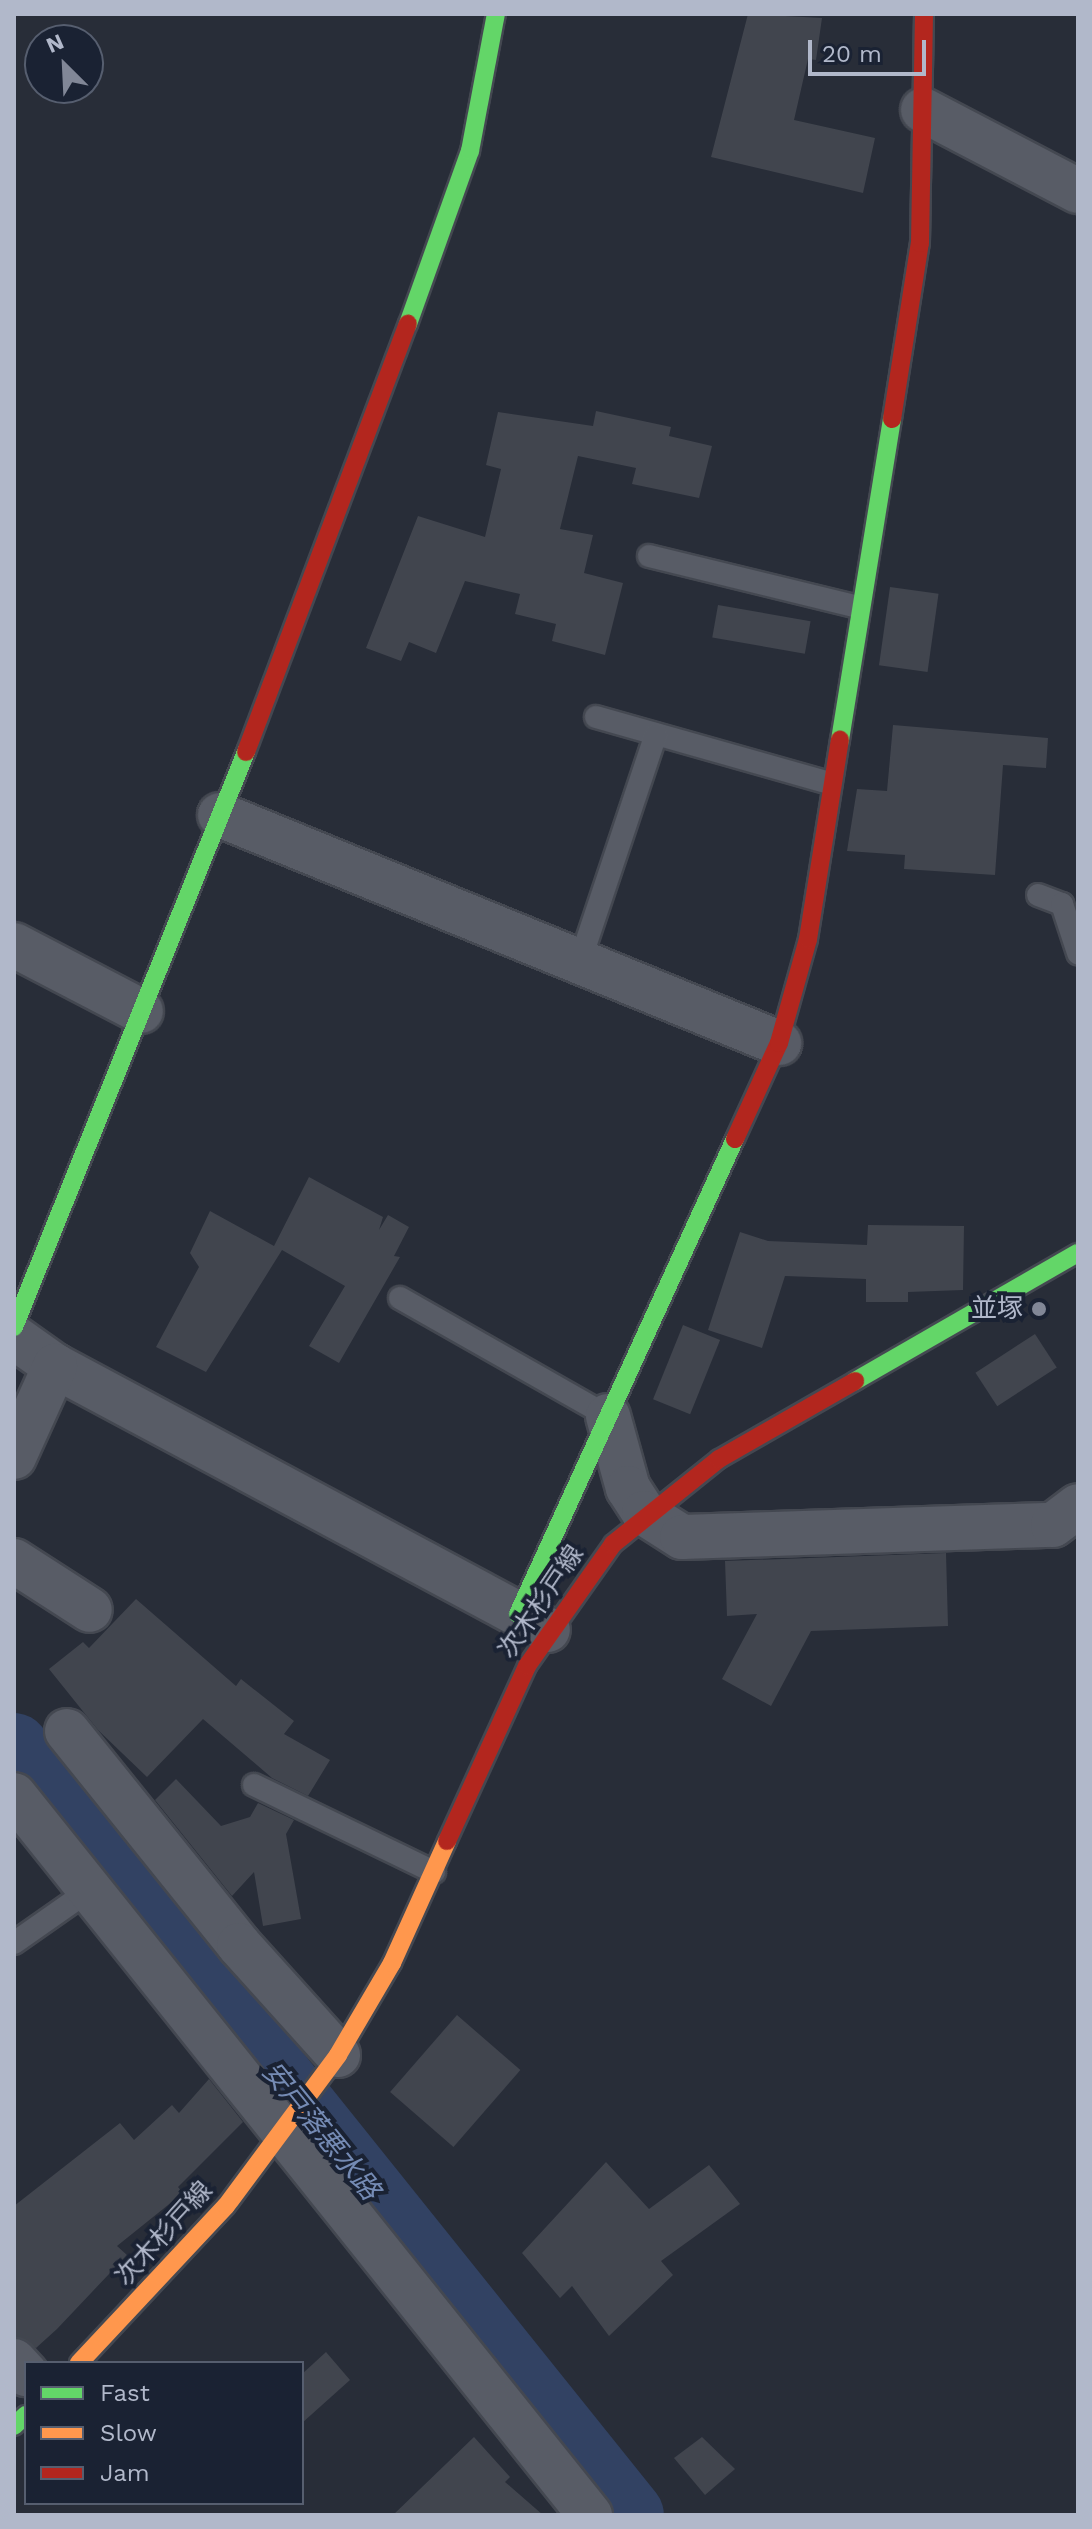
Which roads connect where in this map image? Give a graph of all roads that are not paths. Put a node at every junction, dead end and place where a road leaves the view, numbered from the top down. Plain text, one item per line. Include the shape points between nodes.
1 (496, 14) edge
2 (924, 14) edge
3 (923, 110) junction
4 (1078, 191) edge
5 (649, 556) dead end
6 (859, 607) junction
7 (596, 717) dead end
8 (656, 734) junction
9 (830, 783) junction
10 (220, 815) junction
11 (1038, 895) dead end
12 (14, 945) edge
13 (1078, 953) edge
14 (580, 961) junction
15 (141, 1011) junction
16 (779, 1043) junction
17 (1078, 1253) edge
18 (400, 1298) dead end
19 (14, 1327) edge
20 (14, 1337) edge
21 (55, 1366) junction
22 (608, 1416) junction
23 (14, 1457) edge
24 (1078, 1506) edge
25 (644, 1513) junction
26 (14, 1561) edge
27 (90, 1610) dead end
28 (533, 1622) junction
29 (67, 1731) dead end
30 (254, 1785) dead end
31 (14, 1795) edge
32 (434, 1872) junction
33 (91, 1889) junction
34 (14, 1943) edge
35 (338, 2055) junction
36 (282, 2135) junction
37 (81, 2361) edge
38 (590, 2515) edge

1 - 10 street via 470,151 329,547
2 - 3 street
3 - 4 street
3 - 6 street via 920,243
5 - 6 lane
6 - 9 street
7 - 8 lane
8 - 9 lane
8 - 14 lane
9 - 16 street via 808,939
10 - 14 street
10 - 15 street
11 - 13 lane via 1062,904
12 - 15 street
14 - 16 street
15 - 19 street
16 - 22 street
17 - 25 street, 次木杉戸線 via 719,1459
18 - 22 lane
20 - 21 street
21 - 23 street
21 - 28 street
22 - 25 street via 620,1468
22 - 28 street
24 - 25 street via 1053,1525 682,1537
25 - 28 street, 次木杉戸線
26 - 27 street
28 - 32 street, 次木杉戸線
29 - 35 street via 239,1945
30 - 32 lane
31 - 33 street
32 - 35 street, 次木杉戸線
33 - 34 lane
33 - 36 street
35 - 36 street, 次木杉戸線
36 - 37 street, 次木杉戸線 via 183,2256
36 - 38 street

